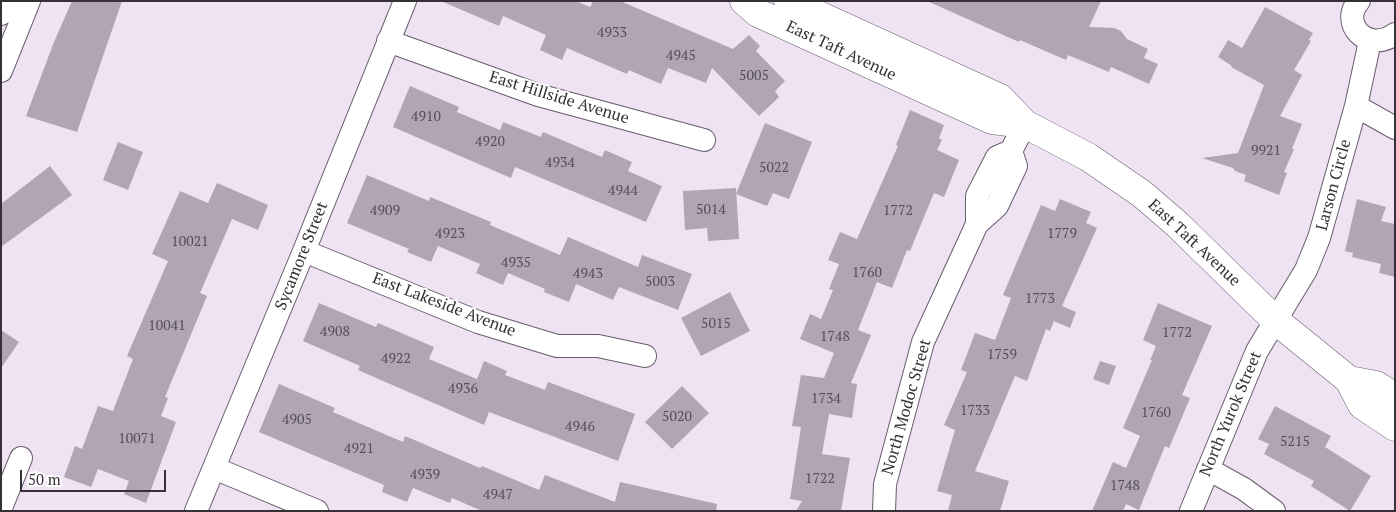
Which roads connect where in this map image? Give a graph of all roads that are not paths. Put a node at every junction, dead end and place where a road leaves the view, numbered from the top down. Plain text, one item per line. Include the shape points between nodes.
1 (6, 1) edge
2 (29, 1) edge
3 (405, 1) edge
4 (744, 1) edge
5 (788, 1) edge
6 (1359, 1) edge
7 (1, 14) edge
8 (1395, 34) edge
9 (388, 41) junction
10 (1370, 41) junction
11 (1, 71) edge
12 (1356, 106) junction
13 (1025, 124) junction
14 (1395, 128) edge
15 (704, 140) dead end
16 (304, 251) junction
17 (1275, 320) junction
18 (645, 356) dead end
19 (1349, 380) junction
20 (1395, 397) edge
21 (1395, 427) edge
22 (21, 458) dead end
23 (214, 468) junction
24 (1208, 469) junction
25 (1, 508) edge
26 (196, 511) edge
27 (317, 511) edge
28 (884, 511) edge
29 (1191, 511) edge
30 (1274, 511) edge

1 - 7 street
2 - 11 street
3 - 9 street, Sycamore Street
4 - 13 street, East Taft Avenue via 758,12 992,120
5 - 13 street, East Taft Avenue via 1000,98
6 - 10 street via 1353,22 1362,37
8 - 10 street via 1388,39
9 - 15 street, East Hillside Avenue via 538,95
9 - 16 street, Sycamore Street
10 - 12 street, Larson Circle
12 - 14 street
12 - 17 street, Larson Circle via 1319,238 1306,270
13 - 17 street, East Taft Avenue via 1088,157 1142,194
13 - 28 street, North Modoc Street via 1011,151 1016,166 997,206 977,224 923,342 886,484
16 - 18 street, East Lakeside Avenue via 478,322 557,346 598,346
16 - 23 street, Sycamore Street
17 - 19 street, East Taft Avenue
17 - 24 street, North Yurok Street via 1257,351
19 - 20 street, East Taft Avenue via 1376,385
19 - 21 street, East Taft Avenue via 1362,406
22 - 25 street
23 - 26 street, Sycamore Street
23 - 27 street
24 - 29 street, North Yurok Street
24 - 30 street

